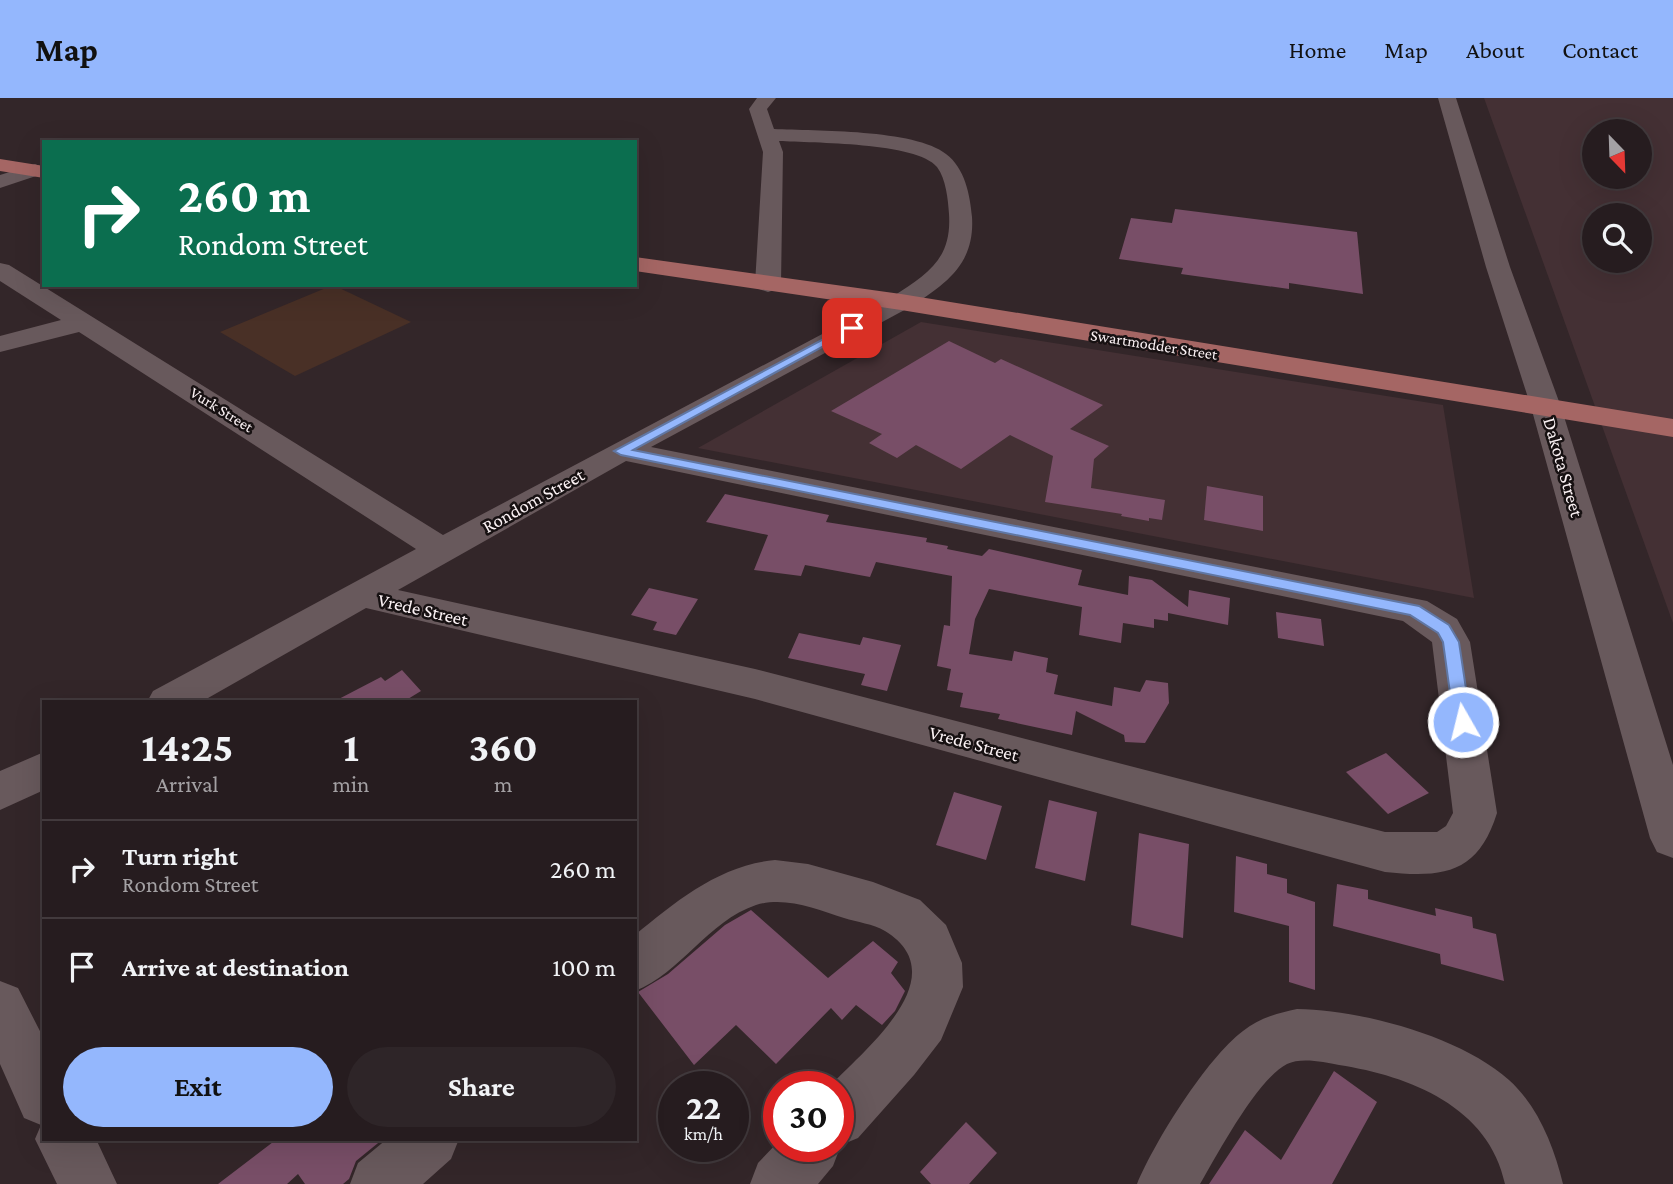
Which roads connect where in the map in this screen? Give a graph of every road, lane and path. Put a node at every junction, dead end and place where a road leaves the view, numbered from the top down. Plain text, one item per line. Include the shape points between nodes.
1 (767, 98) edge
2 (1447, 98) edge
3 (769, 135) junction
4 (0, 165) edge
5 (39, 171) edge
6 (0, 182) edge
7 (637, 264) edge
8 (20, 274) edge
9 (768, 284) junction
10 (901, 302) junction
11 (851, 312) junction
12 (82, 323) junction
13 (0, 344) edge
14 (1546, 407) junction
15 (1673, 428) edge
16 (621, 451) junction
17 (442, 550) junction
18 (363, 595) junction
19 (171, 700) edge
20 (1673, 838) edge
21 (637, 965) edge
22 (0, 1006) edge
23 (42, 1094) edge
24 (854, 1100) edge
25 (65, 1141) edge
26 (429, 1141) edge
27 (799, 1162) edge
28 (88, 1184) edge
29 (379, 1184) edge
30 (779, 1184) edge
31 (1166, 1184) edge
32 (1534, 1184) edge

1 - 3 street via 758,117
2 - 14 street, Dakota Street
3 - 9 street via 773,152
3 - 10 street via 909,147 934,154 944,163 956,189 961,240 956,254 936,278
4 - 5 main road
5 - 6 street
7 - 9 main road
8 - 12 street, Vurk Street
9 - 11 main road
10 - 11 street, Rondom Street
10 - 14 main road, Swartmodder Street
11 - 16 street, Rondom Street
12 - 13 street
12 - 17 street, Vurk Street
14 - 15 main road, Swartmodder Street
14 - 20 street, Dakota Street
16 - 17 street, Rondom Street
16 - 18 street, Vrede Street via 1414,610 1444,629 1451,642 1475,813 1471,831 1458,845 1439,852 1385,852 755,684
17 - 18 street, Rondom Street
18 - 19 street, Rondom Street
21 - 24 street via 708,907 729,894 769,881 792,881 893,911 915,925 930,944 938,985 921,1025
22 - 23 street
25 - 28 street
26 - 29 street
27 - 30 street
31 - 32 street via 1256,1055 1274,1041 1295,1034 1330,1034 1376,1045 1461,1079 1489,1098 1524,1148

